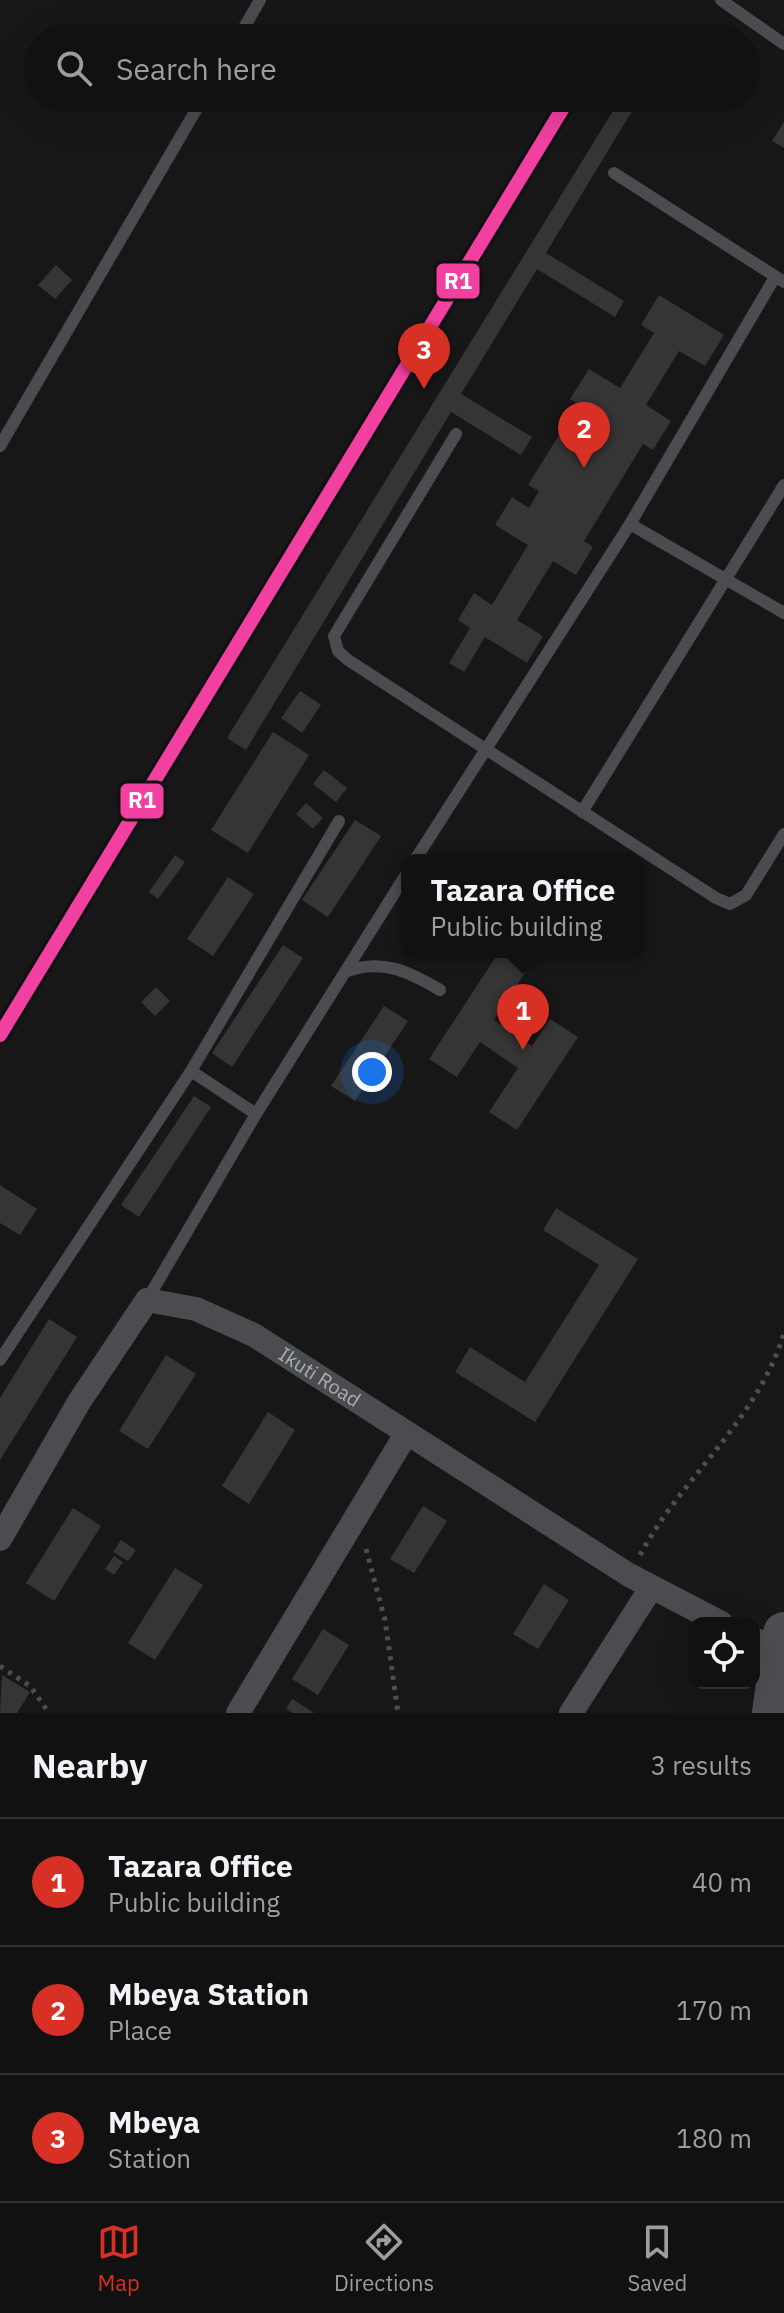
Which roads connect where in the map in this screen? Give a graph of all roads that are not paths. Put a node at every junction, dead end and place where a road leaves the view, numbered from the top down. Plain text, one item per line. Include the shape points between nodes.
1 (260, 0) edge
2 (721, 0) edge
3 (246, 24) edge
4 (755, 24) edge
5 (760, 27) edge
6 (784, 44) edge
7 (195, 112) edge
8 (614, 173) dead end
9 (779, 280) edge
10 (456, 434) dead end
11 (0, 446) edge
12 (784, 485) edge
13 (630, 524) junction
14 (726, 580) junction
15 (784, 613) edge
16 (485, 749) junction
17 (582, 812) junction
18 (339, 821) dead end
19 (784, 834) edge
20 (419, 854) edge
21 (401, 883) edge
22 (345, 972) junction
23 (440, 990) dead end
24 (191, 1071) junction
25 (256, 1114) junction
26 (147, 1300) junction
27 (0, 1360) edge
28 (406, 1434) junction
29 (0, 1539) edge
30 (651, 1588) junction
31 (709, 1617) edge
32 (773, 1641) edge
33 (238, 1713) edge
34 (571, 1713) edge
35 (773, 1713) edge

1 - 3 lane
2 - 4 lane
5 - 6 lane
7 - 11 lane
8 - 9 lane
9 - 13 lane
10 - 16 lane via 334,636 338,651 348,660
12 - 14 lane
13 - 14 lane
13 - 16 lane
14 - 15 lane
14 - 17 lane
16 - 17 lane
16 - 20 lane
17 - 19 lane via 698,889 730,904 746,895
18 - 24 lane
21 - 22 lane
22 - 23 lane via 384,966
22 - 25 lane
24 - 25 lane
24 - 27 lane
25 - 26 lane
26 - 28 street, Ikuti Road via 196,1309 254,1335
26 - 29 street via 79,1402
28 - 30 street, Ikuti Road
28 - 33 street
30 - 31 street, Ikuti Road
30 - 34 street
32 - 35 highway

